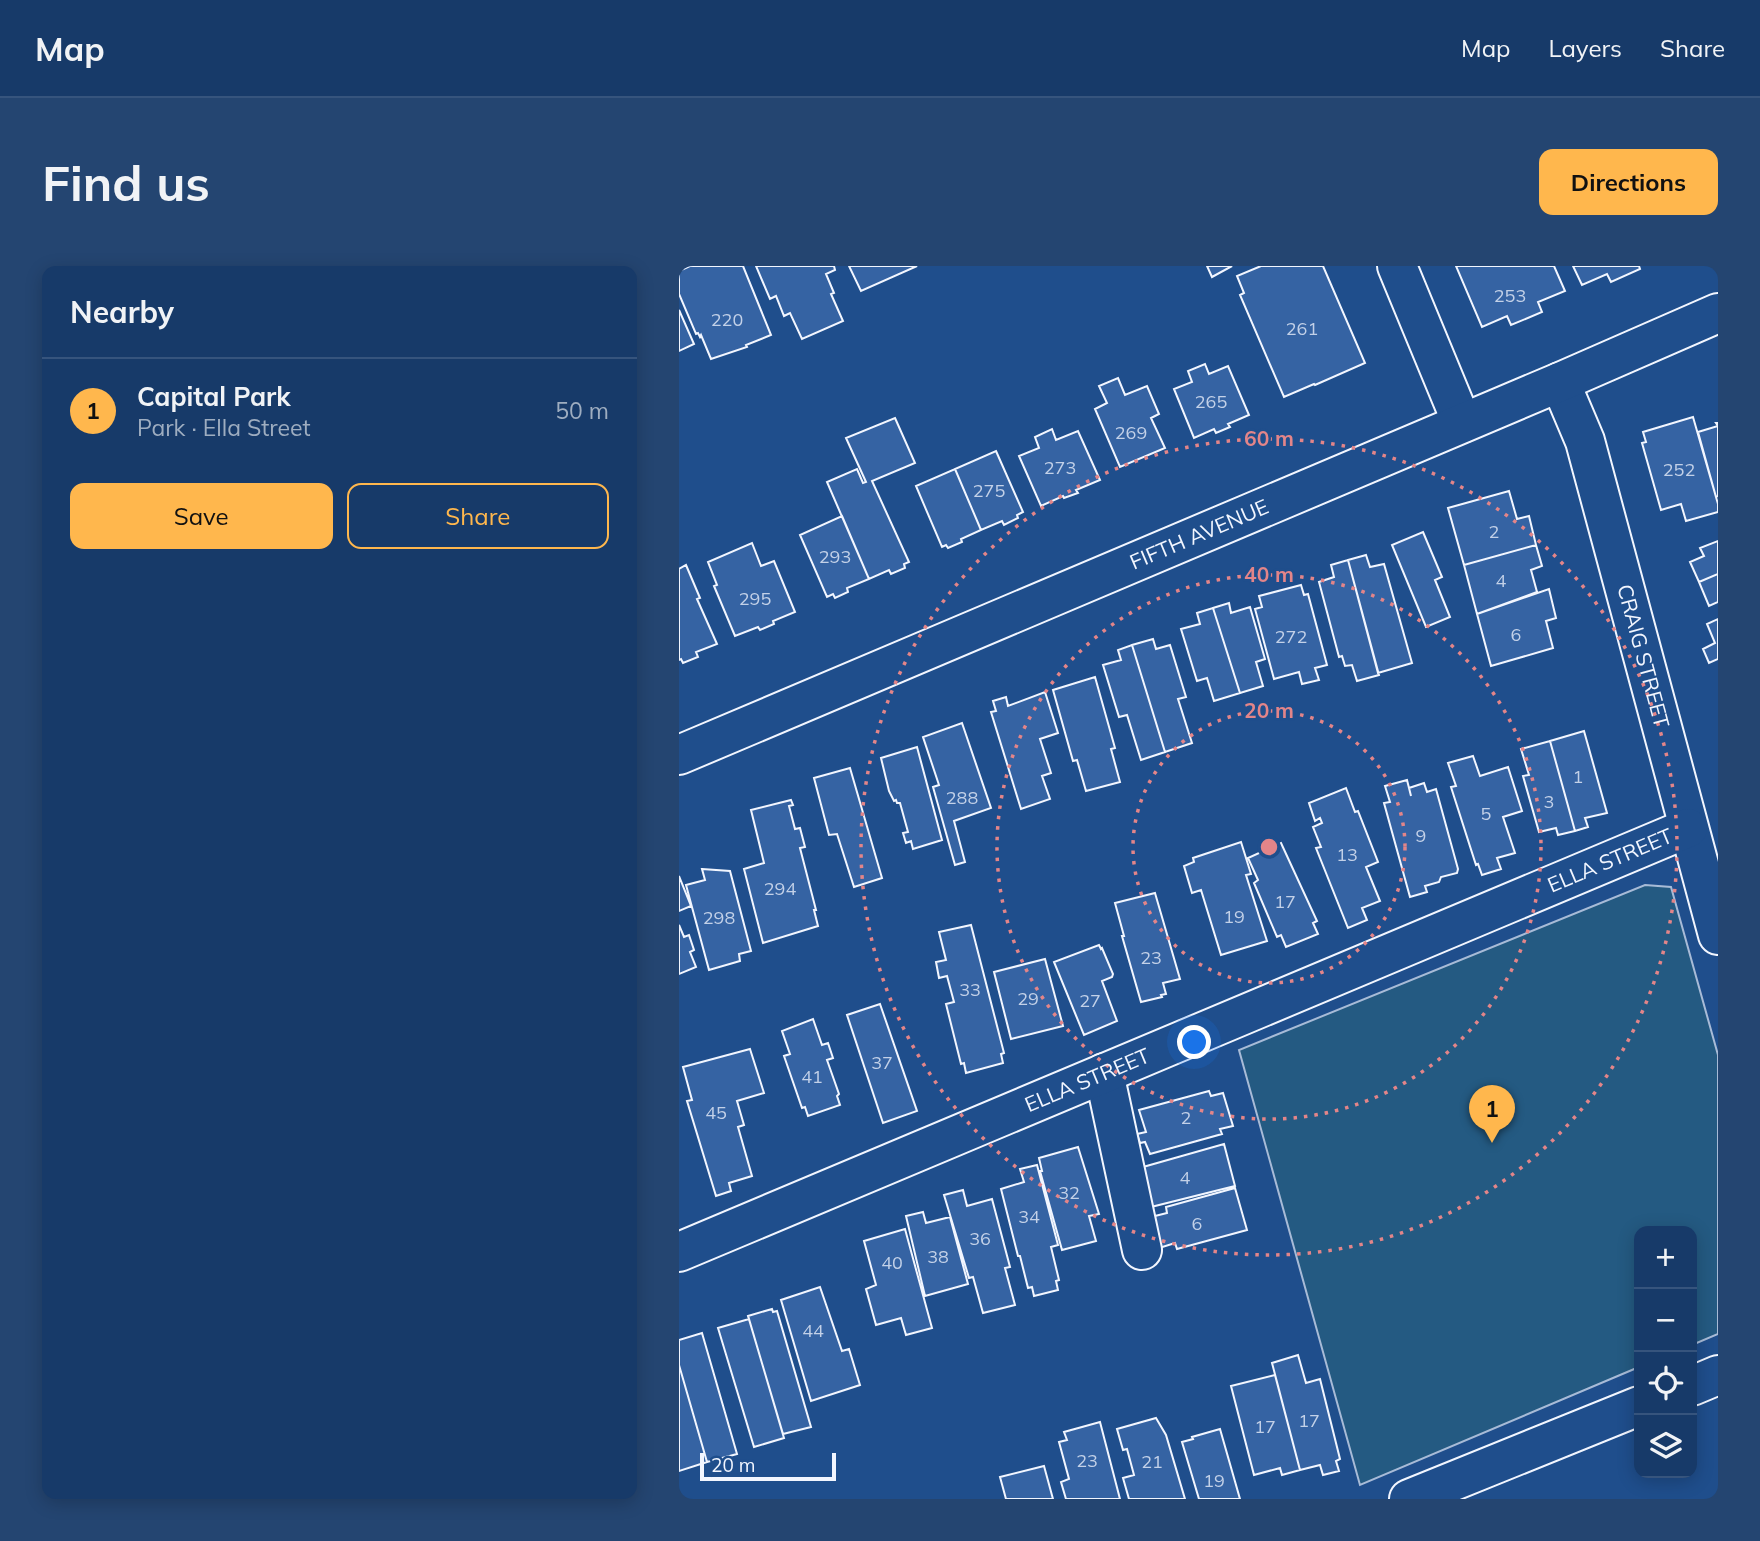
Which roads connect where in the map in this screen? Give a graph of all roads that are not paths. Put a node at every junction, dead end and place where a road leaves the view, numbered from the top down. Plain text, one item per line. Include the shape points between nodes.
1 (1397, 266) edge
2 (1718, 313) edge
3 (1560, 382) junction
4 (1462, 423) junction
5 (679, 755) edge
6 (1688, 828) junction
7 (1718, 935) edge
8 (1104, 1073) junction
9 (1142, 1250) dead end
10 (679, 1252) edge
11 (1718, 1375) edge
12 (1697, 1384) edge
13 (1634, 1408) edge
14 (1409, 1499) edge

1 - 4 street
2 - 3 street, FIFTH AVENUE
3 - 4 street, FIFTH AVENUE
3 - 6 street, CRAIG STREET via 1585,442
4 - 5 street, FIFTH AVENUE
6 - 7 street, CRAIG STREET
6 - 8 street, ELLA STREET
8 - 9 street
8 - 10 street, ELLA STREET
11 - 12 street
13 - 14 street

